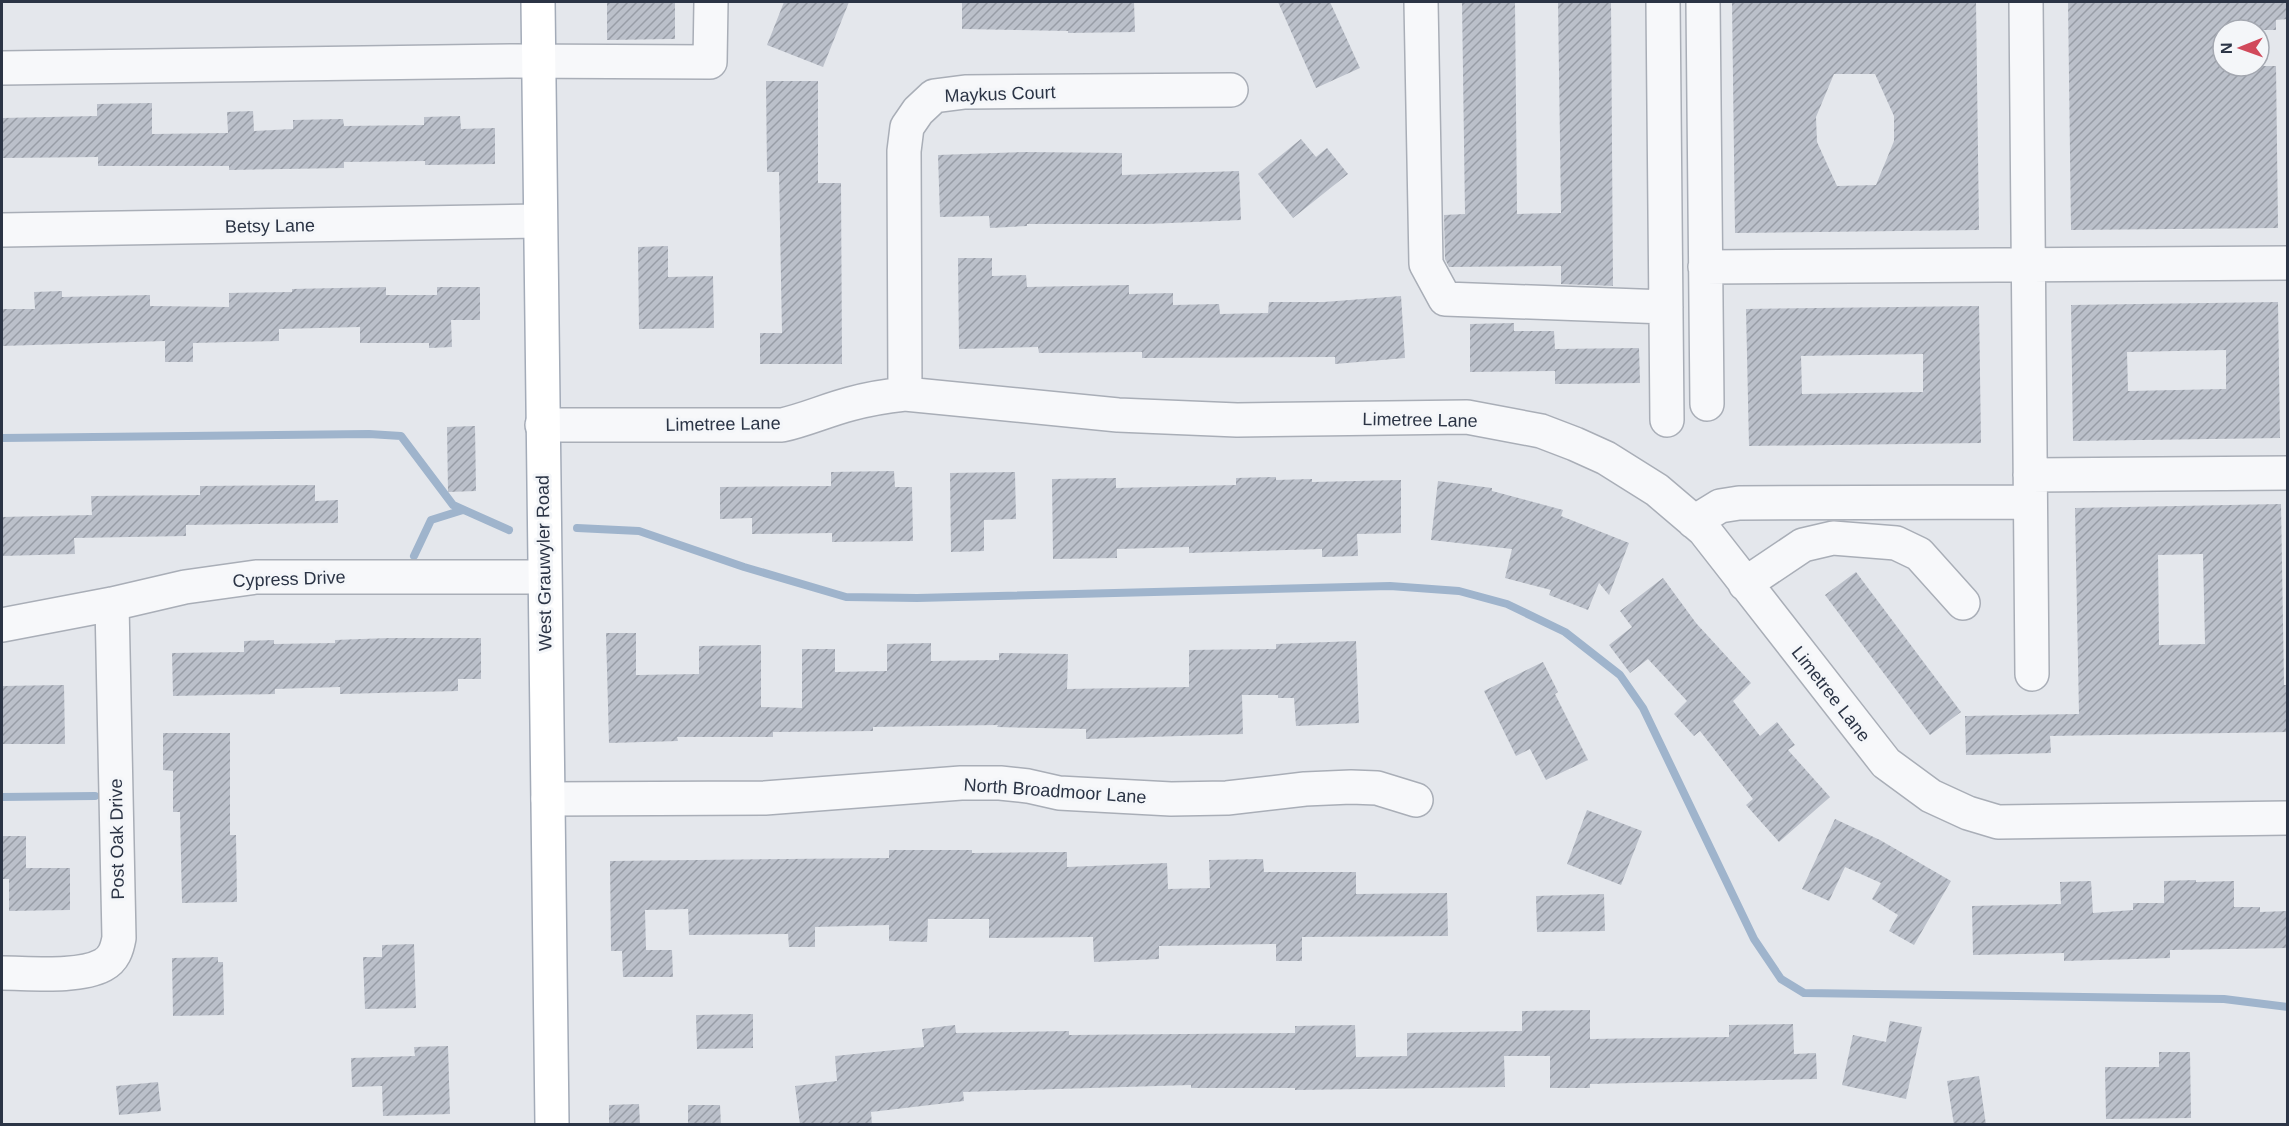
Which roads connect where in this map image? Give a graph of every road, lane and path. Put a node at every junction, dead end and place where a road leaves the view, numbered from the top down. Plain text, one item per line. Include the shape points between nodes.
1 (538, 2) edge
2 (711, 2) edge
3 (1421, 2) edge
4 (1663, 2) edge
5 (1703, 2) edge
6 (2026, 2) edge
7 (538, 61) junction
8 (2, 68) edge
9 (1232, 90) dead end
10 (539, 221) junction
11 (2, 230) edge
12 (2288, 263) edge
13 (2028, 265) junction
14 (1706, 267) junction
15 (1666, 307) junction
16 (905, 394) junction
17 (1707, 404) dead end
18 (1667, 420) dead end
19 (542, 425) junction
20 (2288, 473) edge
21 (2030, 489) junction
22 (1694, 522) junction
23 (544, 577) junction
24 (1745, 584) junction
25 (1963, 603) dead end
26 (112, 604) junction
27 (2, 625) edge
28 (2031, 674) dead end
29 (548, 799) junction
30 (1416, 800) dead end
31 (2288, 818) edge
32 (2, 973) edge
33 (552, 1125) edge

1 - 7 main road, West Grauwyler Road
2 - 7 street via 710,62
3 - 15 street via 1426,264 1445,299
4 - 15 street
5 - 14 street
6 - 13 street
7 - 8 street
7 - 10 main road, West Grauwyler Road
9 - 16 street, Maykus Court via 964,92 934,96 907,128 904,151
10 - 11 street, Betsy Lane
10 - 19 main road, West Grauwyler Road
12 - 13 street
13 - 14 street
13 - 21 street
14 - 17 street
15 - 18 street
16 - 19 street, Limetree Lane via 849,404 782,425
16 - 22 street, Limetree Lane via 1118,415 1237,420 1467,417 1541,431 1606,458 1657,490
19 - 23 main road, West Grauwyler Road
20 - 21 street
21 - 22 street via 1739,503 1720,507
21 - 28 street
22 - 24 street, Limetree Lane
23 - 26 street, Cypress Drive via 256,577 185,587
23 - 29 main road, West Grauwyler Road
24 - 25 street via 1803,545 1833,538 1896,543 1919,554
24 - 31 street, Limetree Lane via 1886,764 1931,796 1968,813 1998,822
26 - 27 street, Cypress Drive
26 - 32 street, Post Oak Drive via 117,949 105,964 92,969
29 - 30 street, North Broadmoor Lane via 765,798 1000,783 1059,793 1171,799 1377,788
29 - 33 main road, West Grauwyler Road

